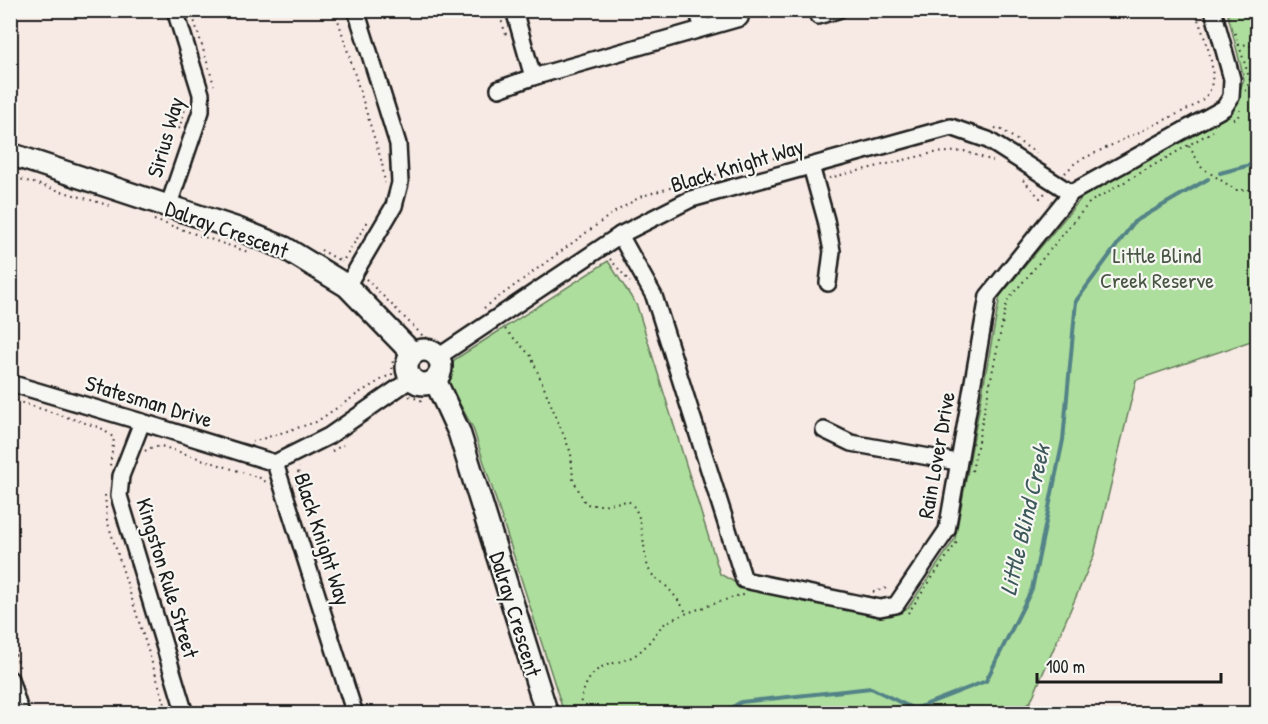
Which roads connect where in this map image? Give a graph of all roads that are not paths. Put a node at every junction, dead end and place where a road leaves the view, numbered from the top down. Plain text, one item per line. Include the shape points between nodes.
1 (175, 10) edge
2 (356, 10) edge
3 (513, 10) edge
4 (697, 10) edge
5 (838, 10) edge
6 (1213, 10) edge
7 (818, 16) dead end
8 (740, 18) dead end
9 (703, 28) junction
10 (533, 77) junction
11 (499, 89) dead end
12 (10, 154) edge
13 (811, 166) junction
14 (1071, 193) junction
15 (168, 207) junction
16 (624, 240) junction
17 (351, 278) junction
18 (828, 283) dead end
19 (442, 354) junction
20 (403, 355) junction
21 (401, 379) junction
22 (435, 380) junction
23 (10, 384) edge
24 (142, 422) junction
25 (824, 430) dead end
26 (957, 462) junction
27 (275, 464) junction
28 (10, 679) edge
29 (21, 714) edge
30 (185, 714) edge
31 (355, 714) edge
32 (547, 714) edge

1 - 15 street, Sirius Way via 201,94 201,111
2 - 17 street via 398,144 400,183 394,206
3 - 10 street
4 - 9 street
5 - 7 street
6 - 14 street, Rain Lover Drive via 1232,79 1231,97 1224,108
8 - 9 street
9 - 10 street
10 - 11 street
12 - 15 street, Dalray Crescent
13 - 14 street, Black Knight Way via 951,127 988,140
13 - 16 street, Black Knight Way via 691,199
13 - 18 street via 831,251
14 - 26 street, Rain Lover Drive via 988,296
15 - 17 street, Dalray Crescent via 238,229
16 - 19 street, Black Knight Way
16 - 26 street, Rain Lover Drive via 654,296 744,580 880,608 896,605 946,530
17 - 20 street, Dalray Crescent
19 - 20 street via 423,350
19 - 22 street via 441,372
20 - 21 street via 410,358
21 - 22 street via 426,384
21 - 27 street, Black Knight Way via 329,436
22 - 32 street, Dalray Crescent via 459,432
23 - 24 street, Statesman Drive
24 - 27 street, Statesman Drive
24 - 30 street, Kingston Rule Street via 121,476 119,496
25 - 26 street via 851,443
27 - 31 street, Black Knight Way
28 - 29 street

